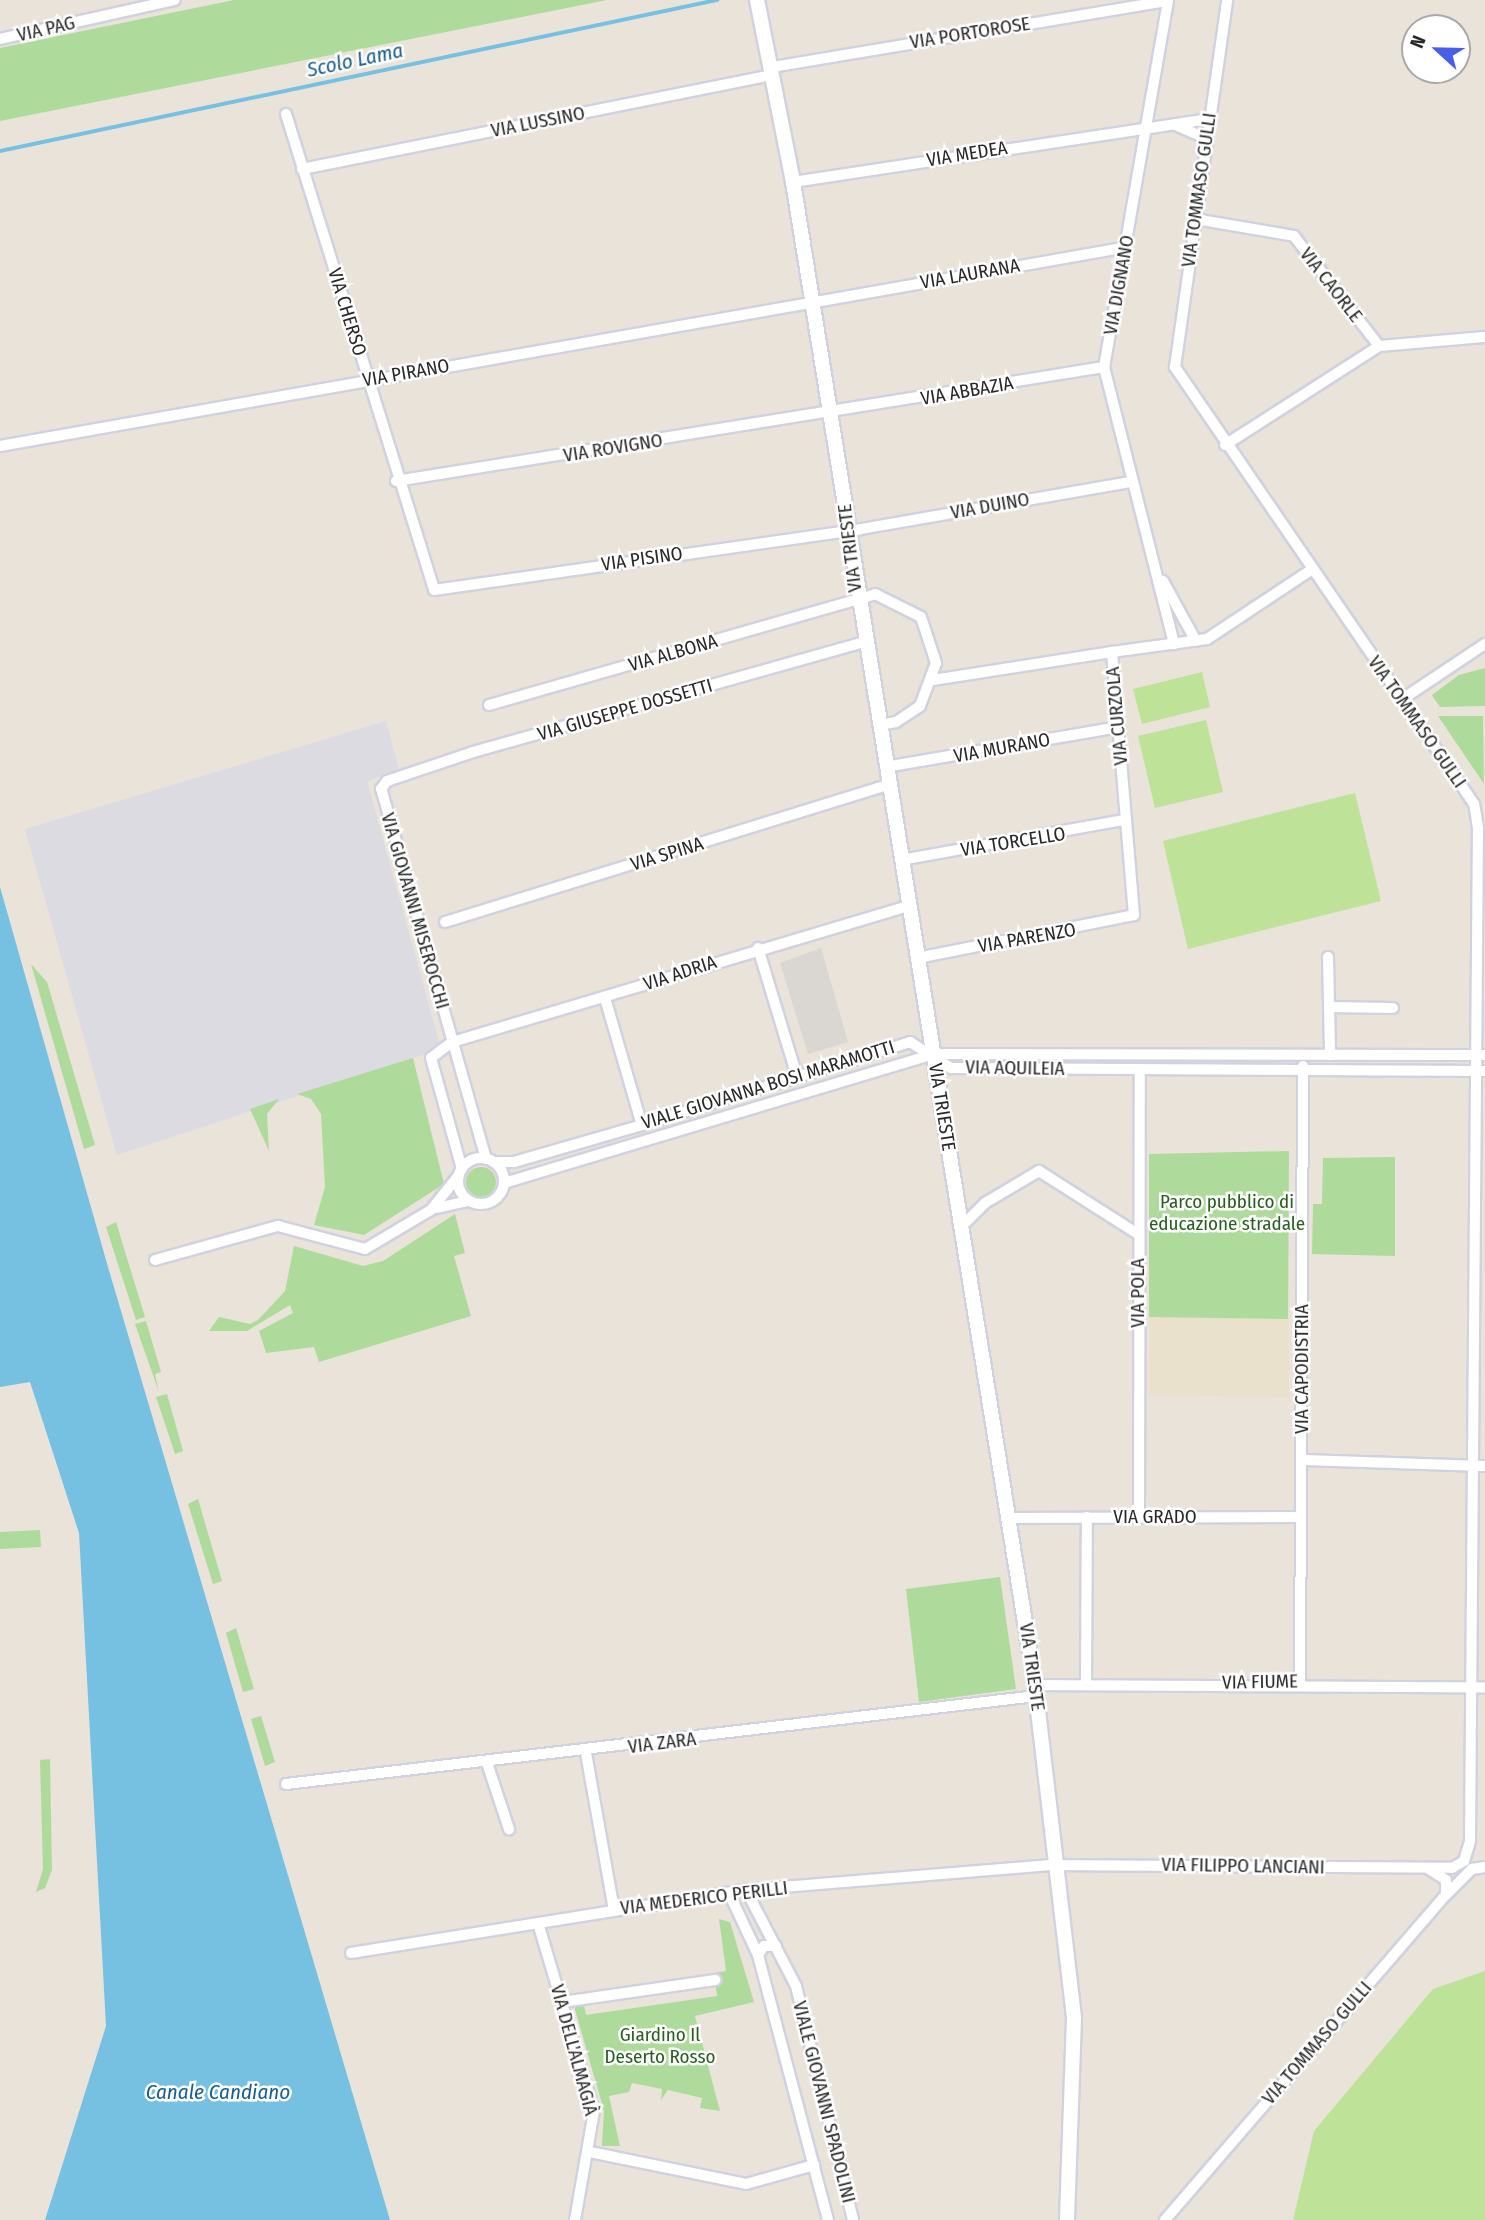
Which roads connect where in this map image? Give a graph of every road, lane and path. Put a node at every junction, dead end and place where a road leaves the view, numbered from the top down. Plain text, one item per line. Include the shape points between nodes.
1 (175, 0) edge
2 (1227, 0) edge
3 (1168, 1) edge
4 (758, 6) edge
5 (0, 39) edge
6 (773, 71) junction
7 (286, 114) dead end
8 (1209, 119) junction
9 (1146, 126) junction
10 (1206, 138) junction
11 (302, 169) junction
12 (793, 182) junction
13 (1195, 219) junction
14 (1127, 247) junction
15 (813, 302) junction
16 (1485, 337) edge
17 (1379, 346) junction
18 (1104, 368) junction
19 (368, 379) junction
20 (830, 415) junction
21 (1225, 445) junction
22 (0, 446) edge
23 (396, 481) junction
24 (1131, 482) junction
25 (850, 530) junction
26 (1155, 566) junction
27 (1311, 570) junction
28 (434, 590) joint
29 (856, 598) junction
30 (1196, 641) junction
31 (864, 642) junction
32 (1485, 644) edge
33 (1174, 645) junction
34 (1106, 653) junction
35 (933, 680) junction
36 (1401, 700) junction
37 (489, 705) dead end
38 (879, 724) junction
39 (1118, 727) junction
40 (885, 767) junction
41 (387, 781) joint
42 (888, 785) junction
43 (1123, 820) junction
44 (901, 860) junction
45 (1482, 889) edge
46 (908, 906) junction
47 (1134, 915) joint
48 (445, 922) dead end
49 (758, 948) junction
50 (1328, 957) dead end
51 (917, 958) junction
52 (605, 998) junction
53 (1329, 1007) junction
54 (1393, 1008) dead end
55 (452, 1042) junction
56 (933, 1054) junction
57 (1331, 1055) junction
58 (1481, 1055) edge
59 (1304, 1056) junction
60 (1140, 1070) junction
61 (1481, 1071) edge
62 (1303, 1073) junction
63 (797, 1076) junction
64 (642, 1125) junction
65 (490, 1160) junction
66 (460, 1172) junction
67 (504, 1183) junction
68 (468, 1201) junction
69 (430, 1210) junction
70 (961, 1227) junction
71 (1138, 1234) junction
72 (155, 1260) dead end
73 (1302, 1460) junction
74 (1480, 1466) edge
75 (1139, 1516) junction
76 (1087, 1517) junction
77 (1301, 1517) junction
78 (1009, 1518) junction
79 (1300, 1682) junction
80 (1086, 1684) junction
81 (1470, 1686) junction
82 (1485, 1687) edge
83 (1036, 1690) junction
84 (586, 1753) junction
85 (487, 1763) junction
86 (286, 1784) dead end
87 (509, 1829) dead end
88 (1470, 1841) junction
89 (1060, 1864) junction
90 (1427, 1868) junction
91 (1478, 1868) edge
92 (746, 1890) junction
93 (729, 1893) junction
94 (1446, 1895) junction
95 (614, 1910) junction
96 (538, 1923) junction
97 (776, 1946) junction
98 (351, 1953) dead end
99 (758, 1955) junction
100 (715, 1980) dead end
101 (562, 2002) junction
102 (590, 2152) junction
103 (814, 2165) junction
104 (576, 2220) edge
105 (828, 2220) edge
106 (853, 2220) edge
107 (1067, 2220) edge
108 (1165, 2220) edge

1 - 5 street, VIA PAG
2 - 8 street, VIA TOMMASO GULLI
3 - 6 street, VIA PORTOROSE
3 - 9 street, VIA DIGNANO
4 - 6 street, VIA TRIESTE
6 - 11 street, VIA LUSSINO
6 - 12 street, VIA TRIESTE
7 - 11 street, VIA CHERSO
8 - 9 street, VIA MEDEA
8 - 10 street, VIA TOMMASO GULLI
9 - 10 street, VIA MEDEA via 1179,124
9 - 12 street, VIA MEDEA
9 - 14 street, VIA DIGNANO
10 - 13 street, VIA TOMMASO GULLI
11 - 19 street, VIA CHERSO
12 - 15 street, VIA TRIESTE
13 - 17 street, VIA CAORLE via 1294,236
13 - 21 street, VIA TOMMASO GULLI via 1175,367
14 - 15 street, VIA LAURANA
14 - 18 street, VIA DIGNANO
15 - 19 street, VIA PIRANO
15 - 20 street, VIA TRIESTE
16 - 17 street
17 - 21 street
18 - 20 street, VIA ABBAZIA
18 - 24 street, VIA DIGNANO
19 - 22 street, VIA PIRANO
19 - 23 street, VIA CHERSO
20 - 23 street, VIA ROVIGNO
20 - 25 street, VIA TRIESTE
21 - 27 street, VIA TOMMASO GULLI
23 - 28 street, VIA CHERSO
24 - 25 street, VIA DUINO
24 - 26 street, VIA DIGNANO
25 - 28 street, VIA PISINO
25 - 29 street, VIA TRIESTE
26 - 30 street, VIA DIGNANO
26 - 33 street, VIA DIGNANO
27 - 30 street, VIA CURZOLA
27 - 36 street, VIA TOMMASO GULLI
29 - 31 street, VIA TRIESTE
29 - 35 street, VIA ALBONA via 891,598 920,617 933,639
29 - 37 street, VIA ALBONA
30 - 33 street, VIA CURZOLA
31 - 38 street, VIA TRIESTE
31 - 41 street, VIA GIUSEPPE DOSSETTI
32 - 36 street
33 - 34 street, VIA CURZOLA
34 - 35 street
34 - 39 street, VIA CURZOLA
35 - 38 street via 920,706 896,722
36 - 45 street, VIA TOMMASO GULLI via 1474,804
38 - 40 street, VIA TRIESTE
39 - 40 street, VIA MURANO
39 - 43 street, VIA CURZOLA
40 - 42 street, VIA TRIESTE
41 - 55 street, VIA GIOVANNI MISEROCCHI via 381,789
42 - 44 street, VIA TRIESTE
42 - 48 street, VIA SPINA
43 - 44 street, VIA TORCELLO
43 - 47 street, VIA CURZOLA
44 - 46 street, VIA TRIESTE
45 - 58 street, VIA TOMMASO GULLI
46 - 49 street, VIA ADRIA
46 - 51 street, VIA TRIESTE
47 - 51 street, VIA PARENZO
49 - 52 street, VIA ADRIA
49 - 63 street
50 - 53 street
51 - 56 street, VIA TRIESTE
52 - 55 street, VIA ADRIA
52 - 64 street
53 - 54 street
53 - 57 street
55 - 65 street, VIA GIOVANNI MISEROCCHI
55 - 66 street via 431,1058
56 - 59 street, VIA AQUILEIA
56 - 60 street, VIA AQUILEIA via 951,1068
56 - 63 street, VIALE GIOVANNA BOSI MARAMOTTI via 910,1042
56 - 67 street, VIALE GIOVANNA BOSI MARAMOTTI
56 - 70 street, VIA TRIESTE
57 - 58 street, VIA AQUILEIA
57 - 59 street, VIA AQUILEIA
58 - 61 street, VIA TOMMASO GULLI
59 - 62 street, VIA CAPODISTRIA
60 - 62 street, VIA AQUILEIA
60 - 71 street, VIA POLA
61 - 62 street, VIA AQUILEIA
61 - 74 street, VIA TOMMASO GULLI
62 - 73 street, VIA CAPODISTRIA
63 - 64 street, VIALE GIOVANNA BOSI MARAMOTTI
64 - 65 street, VIALE GIOVANNA BOSI MARAMOTTI via 514,1162
65 - 66 street, VIALE GIOVANNA BOSI MARAMOTTI
65 - 67 street, VIA GIOVANNI MISEROCCHI
66 - 68 street
66 - 69 street
67 - 68 street, VIALE GIOVANNA BOSI MARAMOTTI via 491,1202
68 - 69 street
69 - 72 street via 365,1249 278,1226
70 - 71 street via 985,1203 1039,1171
70 - 78 street, VIA TRIESTE
71 - 75 street, VIA POLA
73 - 74 street
73 - 77 street, VIA CAPODISTRIA
74 - 81 street, VIA TOMMASO GULLI
75 - 76 street, VIA GRADO
75 - 77 street, VIA GRADO
76 - 78 street, VIA GRADO
76 - 80 street
77 - 79 street, VIA CAPODISTRIA
78 - 83 street, VIA TRIESTE
79 - 80 street, VIA FIUME
79 - 81 street, VIA FIUME
80 - 83 street, VIA FIUME
81 - 82 street, VIA FIUME
81 - 88 street, VIA TOMMASO GULLI
83 - 84 street, VIA ZARA
83 - 89 street, VIA TRIESTE
84 - 85 street, VIA ZARA
84 - 95 street
85 - 86 street, VIA ZARA
85 - 87 street
88 - 90 street, VIA FILIPPO LANCIANI via 1464,1861 1452,1868
88 - 91 street, VIA TOMMASO GULLI
89 - 90 street, VIA FILIPPO LANCIANI
89 - 92 street, VIA MEDERICO PERILLI
89 - 107 street, VIA TRIESTE via 1077,2068
90 - 94 street via 1446,1880
91 - 94 street, VIA TOMMASO GULLI
92 - 93 street, VIA MEDERICO PERILLI
92 - 97 street, VIALE GIOVANNI SPADOLINI
93 - 95 street, VIA MEDERICO PERILLI
93 - 99 street, VIALE GIOVANNI SPADOLINI
94 - 108 street, VIA TOMMASO GULLI
95 - 96 street, VIA MEDERICO PERILLI
96 - 98 street, VIA MEDERICO PERILLI
96 - 101 street, VIA DELL'ALMAGIÀ
97 - 99 street via 764,1946
97 - 106 street, VIALE GIOVANNI SPADOLINI via 807,2021
99 - 103 street, VIALE GIOVANNI SPADOLINI
100 - 101 street
101 - 102 street, VIA DELL'ALMAGIÀ via 594,2111
102 - 103 street via 746,2184
102 - 104 street, VIA DELL'ALMAGIÀ
103 - 105 street, VIALE GIOVANNI SPADOLINI

